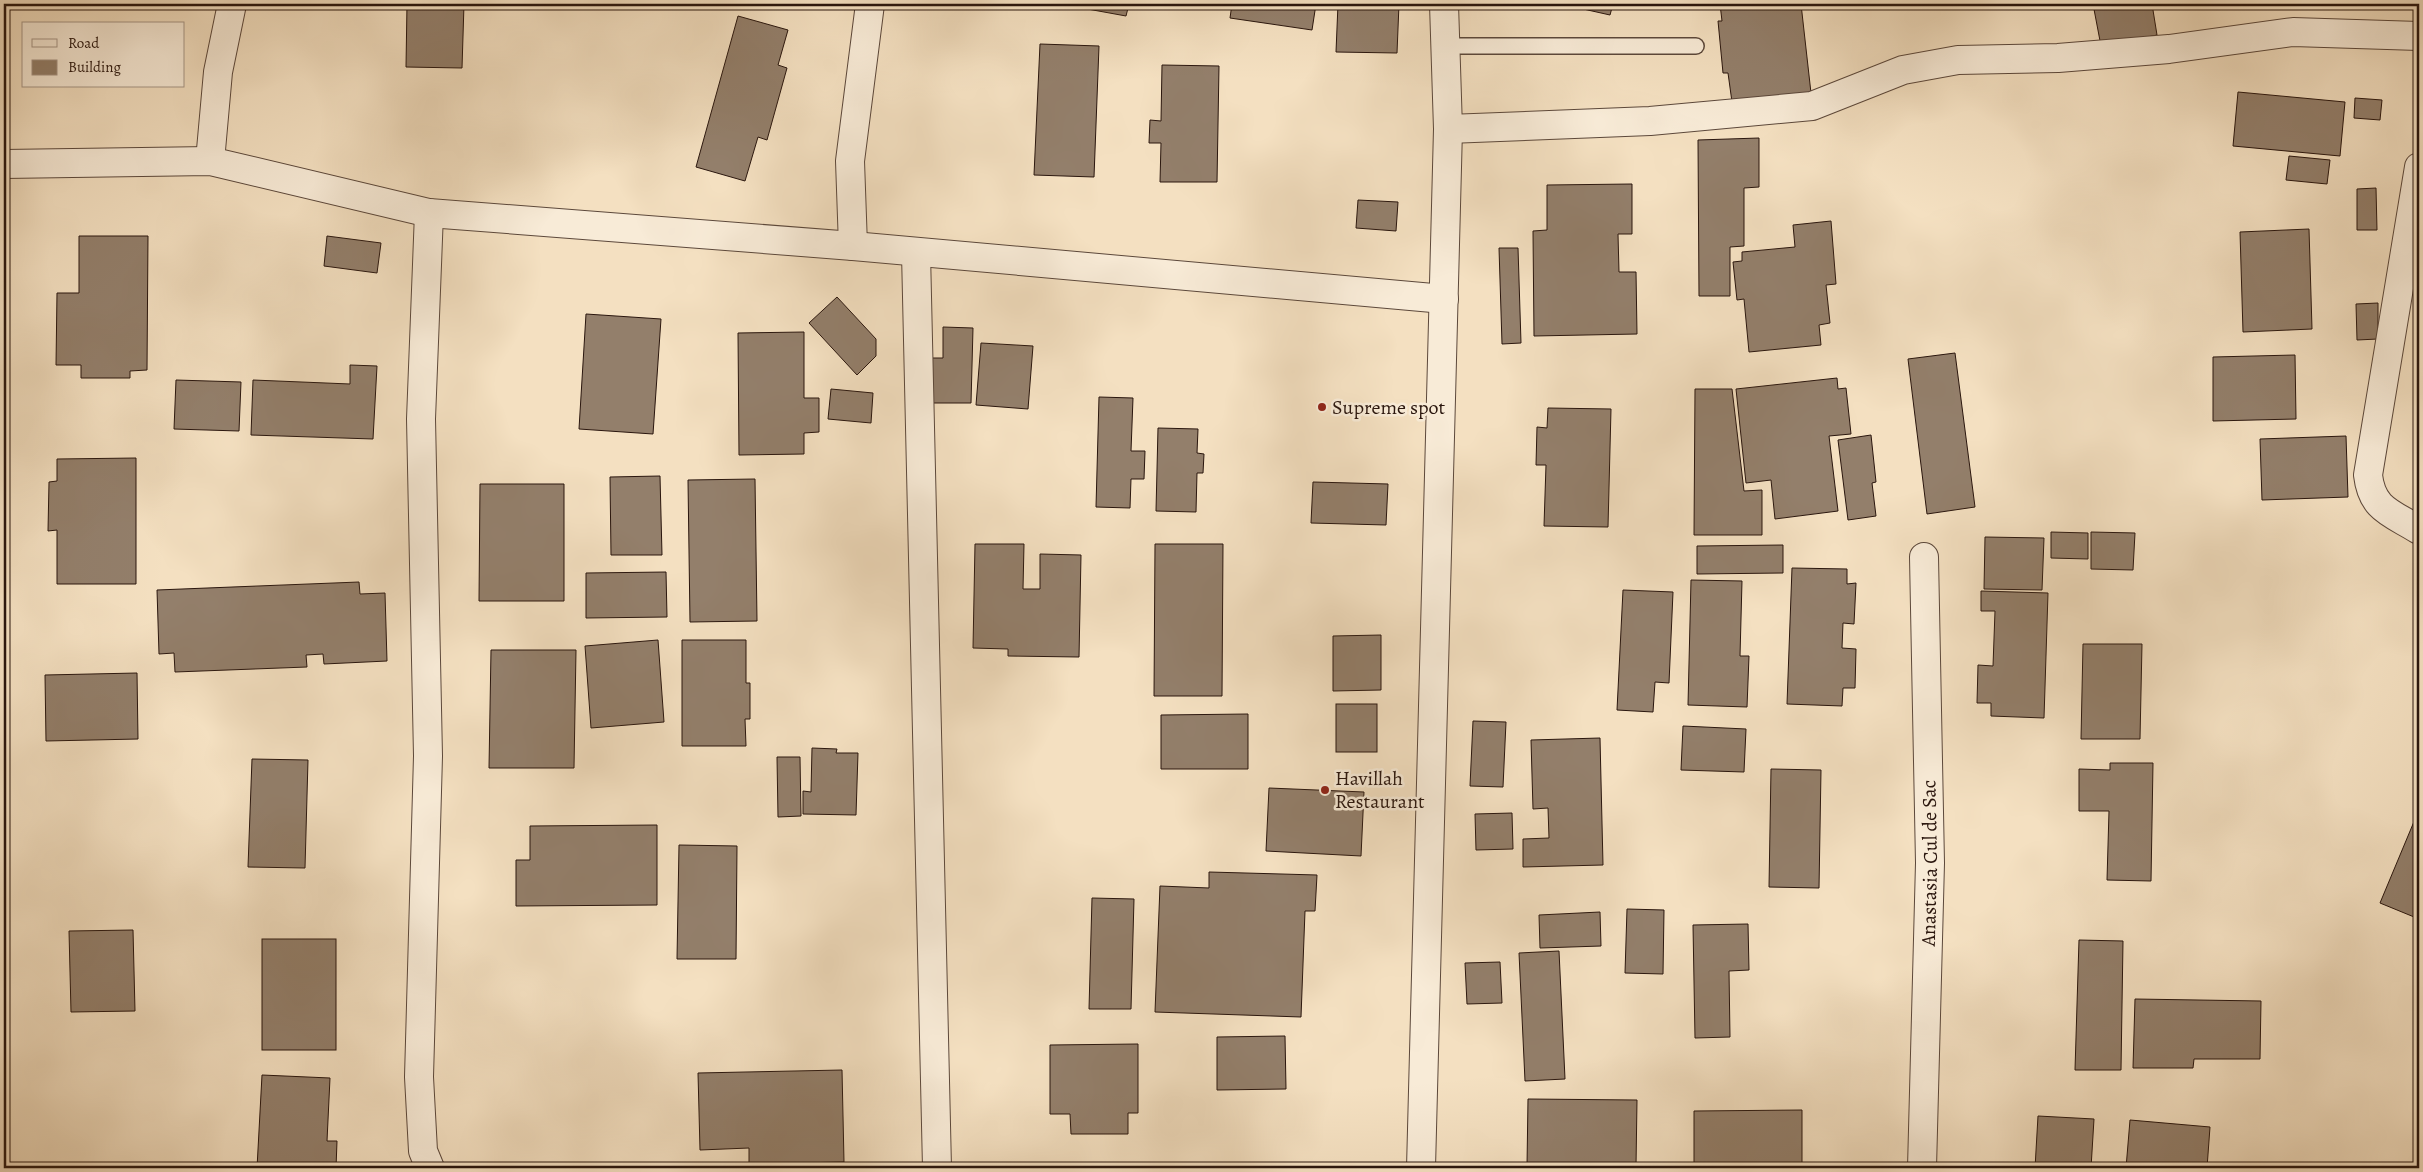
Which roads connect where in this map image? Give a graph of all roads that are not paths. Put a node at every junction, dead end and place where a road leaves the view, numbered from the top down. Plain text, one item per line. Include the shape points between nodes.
1 (232, 4) edge
2 (870, 4) edge
3 (1444, 4) edge
4 (2419, 36) edge
5 (1446, 46) junction
6 (1696, 46) dead end
7 (1448, 129) junction
8 (210, 161) junction
9 (4, 164) edge
10 (2419, 168) edge
11 (429, 212) junction
12 (853, 246) junction
13 (916, 253) junction
14 (1444, 299) junction
15 (2419, 530) edge
16 (1924, 557) dead end
17 (430, 1168) edge
18 (937, 1168) edge
19 (1421, 1168) edge
20 (1922, 1168) edge

1 - 8 street via 218,72
2 - 12 street via 850,161
3 - 5 street
4 - 7 street via 2293,32 2058,58 1958,60 1903,70 1812,106 1650,121
5 - 6 lane
5 - 7 street
7 - 14 street
8 - 9 street
8 - 11 street
10 - 15 street via 2368,475 2370,491 2380,506
11 - 12 street
11 - 17 street via 421,419 428,756 419,1077 423,1151
12 - 13 street
13 - 14 street
13 - 18 street
14 - 19 street
16 - 20 street, Anastasia Cul de Sac via 1930,863

